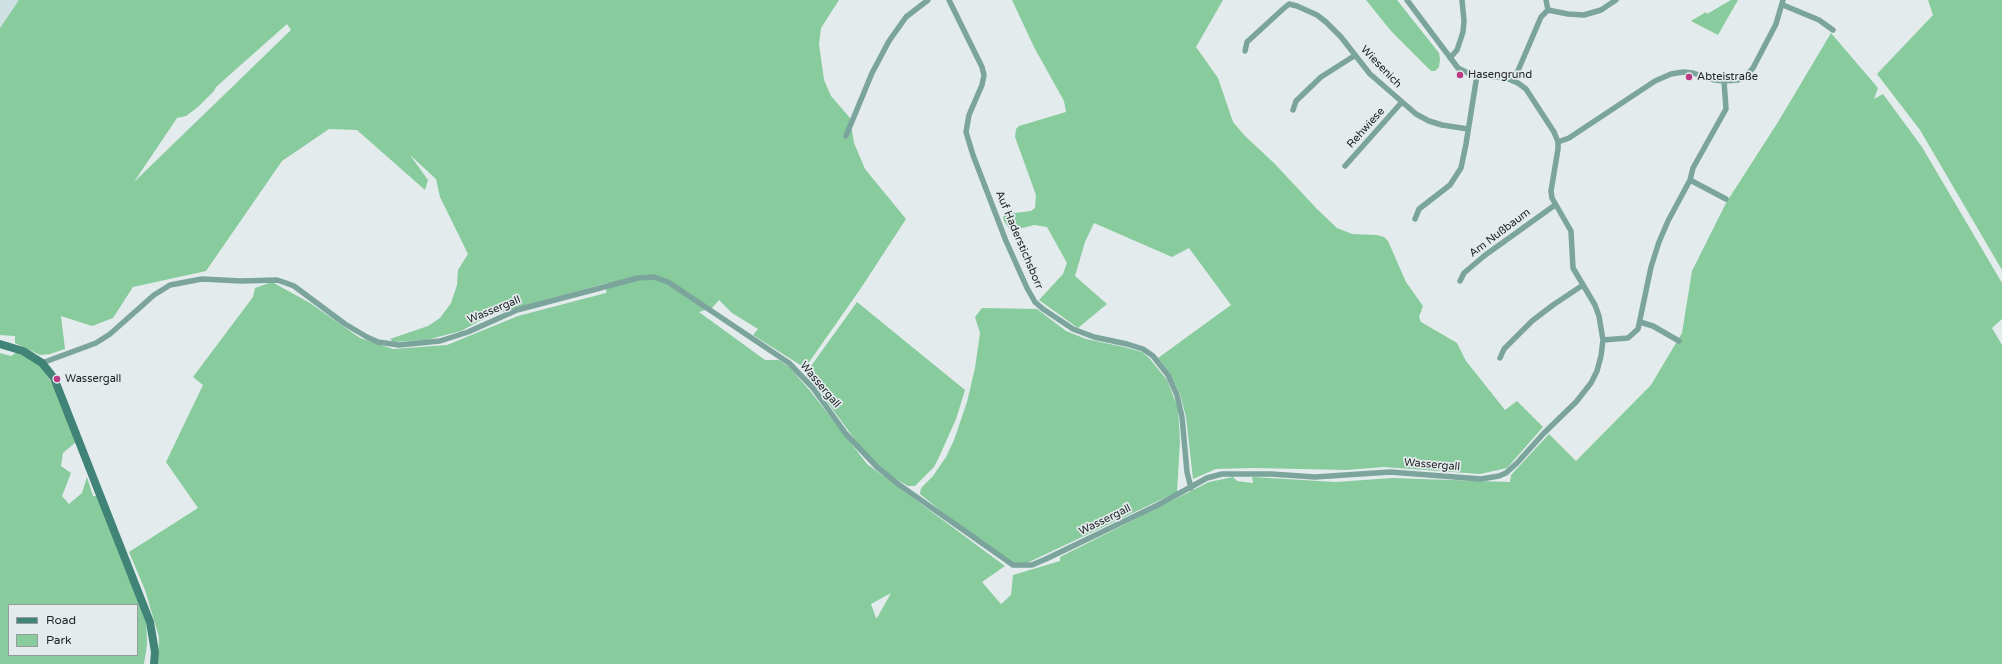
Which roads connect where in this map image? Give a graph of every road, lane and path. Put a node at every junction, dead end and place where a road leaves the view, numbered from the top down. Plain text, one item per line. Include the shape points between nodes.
1 (928, 0) edge
2 (949, 0) edge
3 (1407, 0) edge
4 (1462, 0) edge
5 (1546, 0) edge
6 (1616, 0) edge
7 (1289, 2) edge
8 (1783, 3) edge
9 (1548, 10) junction
10 (1833, 30) dead end
11 (1245, 51) dead end
12 (1354, 56) junction
13 (1450, 58) junction
14 (1477, 75) junction
15 (1514, 80) junction
16 (1724, 81) junction
17 (1402, 102) junction
18 (1293, 110) dead end
19 (1468, 129) junction
20 (846, 136) dead end
21 (1558, 142) junction
22 (1345, 166) dead end
23 (1690, 180) junction
24 (1726, 199) dead end
25 (1555, 205) junction
26 (1415, 219) dead end
27 (1460, 281) dead end
28 (1583, 285) junction
29 (1640, 322) junction
30 (1603, 340) junction
31 (1679, 341) dead end
32 (0, 344) edge
33 (1500, 358) dead end
34 (42, 363) junction
35 (1191, 488) junction
36 (154, 664) edge

1 - 20 street via 906,16 889,41 872,73
2 - 35 street, Auf Haderstichsborr via 984,76 969,115 966,132 1003,234 1027,288 1035,302 1073,329 1143,350 1152,356 1168,375 1177,395 1182,417 1186,472
3 - 13 street
4 - 13 street via 1463,32 1457,50
5 - 9 street
6 - 9 street via 1600,10 1584,15
7 - 11 street, Wiesenich via 1247,42
7 - 12 street, Wiesenich via 1326,22 1341,37
8 - 10 street via 1819,20
8 - 16 street via 1776,24 1751,71 1741,79
9 - 15 street via 1540,17
12 - 17 street, Wiesenich
12 - 18 street via 1321,77 1296,101
13 - 14 street via 1462,70
14 - 15 street
14 - 19 street
15 - 21 street via 1526,89
16 - 21 street via 1693,72 1671,74 1655,81 1574,135
16 - 23 street via 1726,109 1692,168
17 - 19 street, Wiesenich via 1429,121
17 - 22 street, Rehwiese
19 - 26 street via 1464,158 1456,176 1443,191 1419,209
21 - 25 street via 1551,191
23 - 24 street
23 - 29 street via 1659,242 1651,267
25 - 27 street, Am Nußbaum via 1484,256 1464,273
25 - 28 street via 1571,231 1571,262
28 - 30 street via 1595,304
28 - 33 street via 1536,318 1508,345
29 - 30 street via 1631,337
29 - 31 street via 1653,326
30 - 35 street, Wassergall via 1597,371 1591,383 1512,468 1499,476 1486,479 1390,472 1315,477 1222,474 1207,478
32 - 34 street via 23,351
34 - 35 street, Wassergall via 96,343 110,334 154,294 170,285 202,278 277,280 286,283 367,337 378,342 399,345 440,341 468,332 517,310 638,278 654,277 668,282 789,363 813,388 846,434 877,467 1013,566 1032,565 1046,560
34 - 36 street via 54,378 136,583 150,622 155,652

